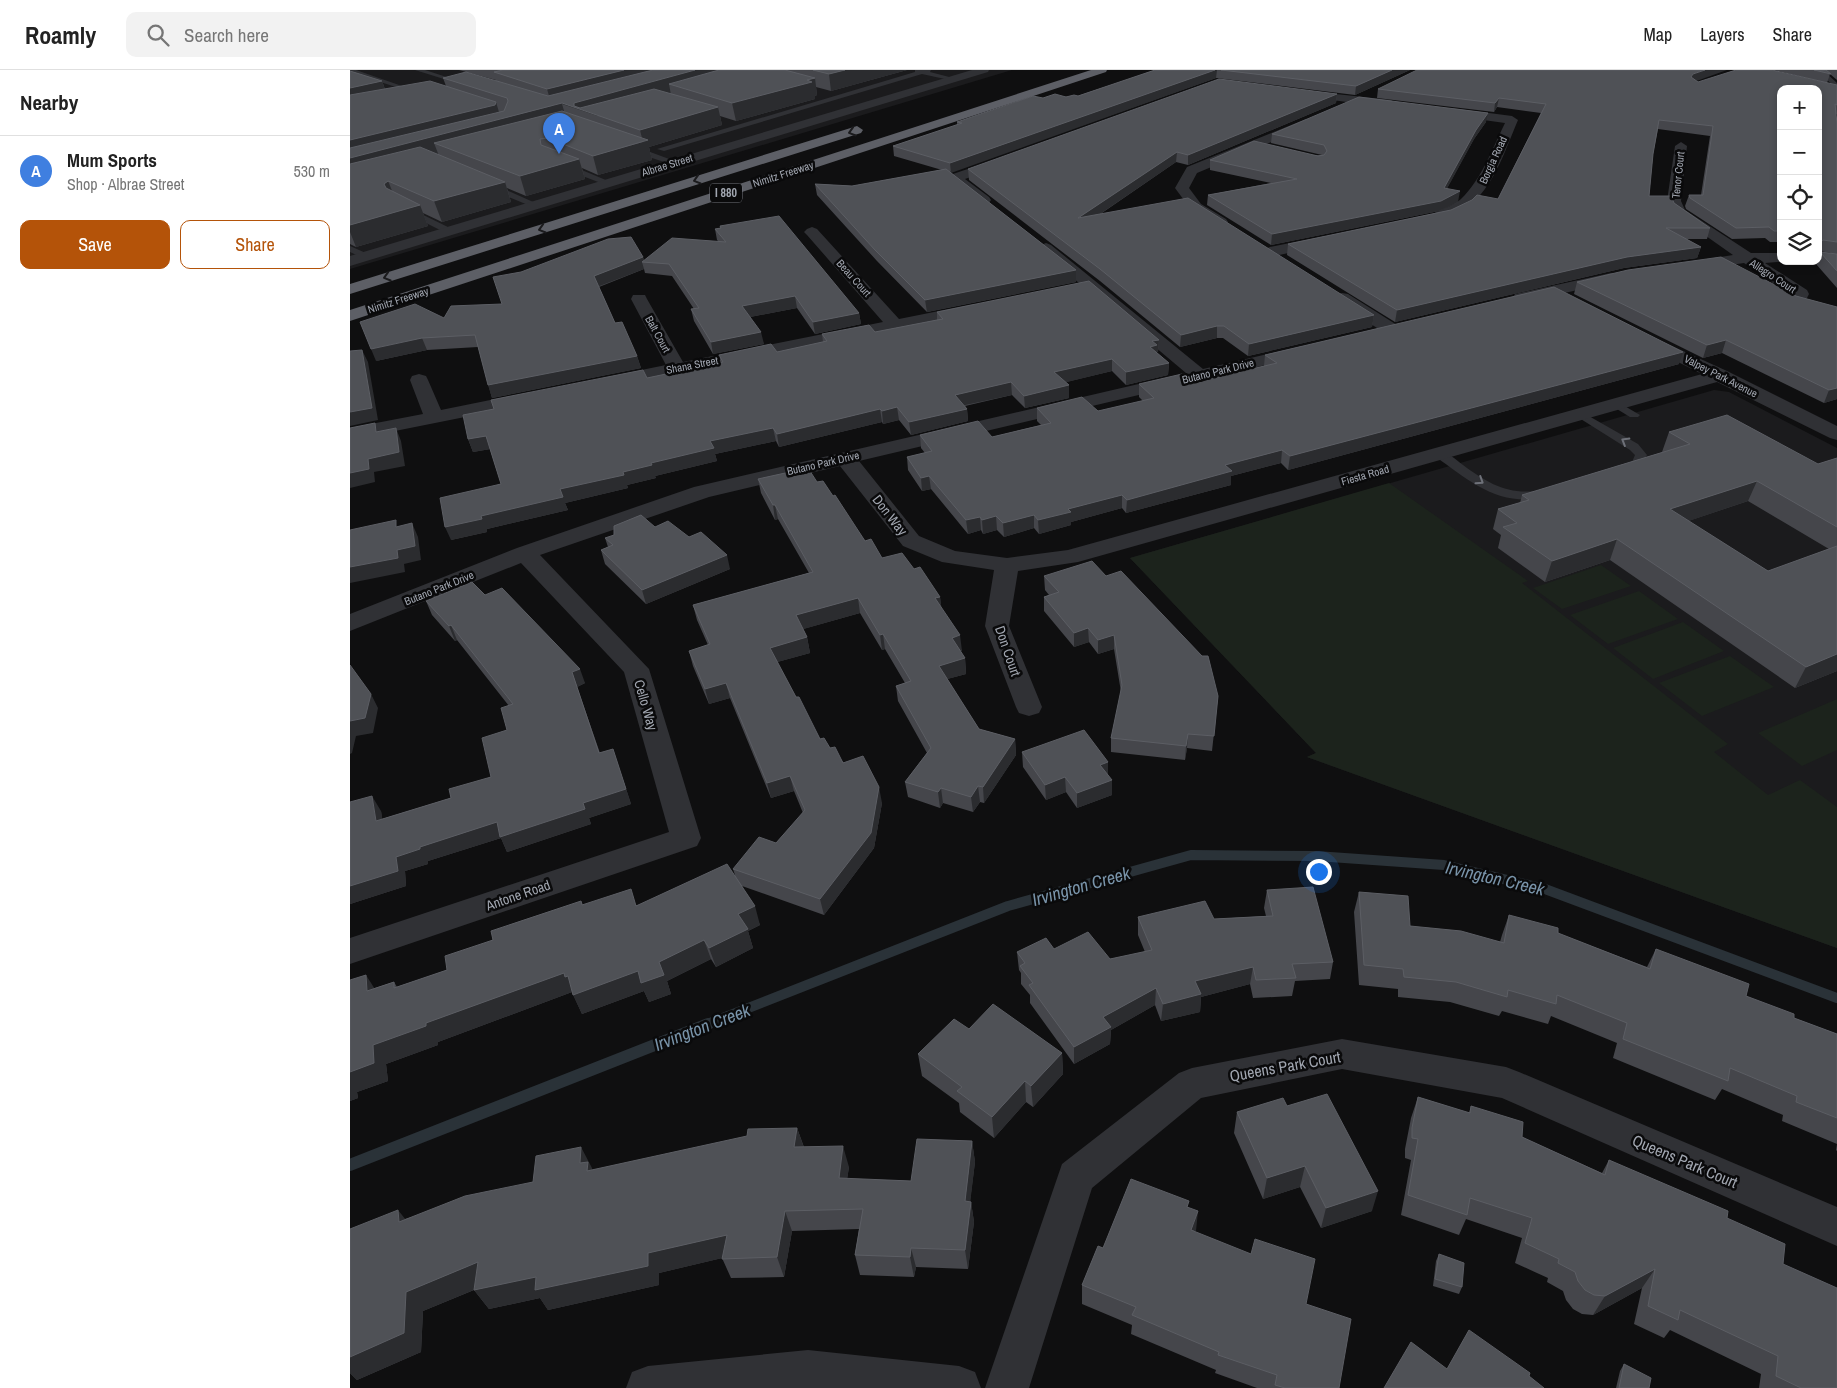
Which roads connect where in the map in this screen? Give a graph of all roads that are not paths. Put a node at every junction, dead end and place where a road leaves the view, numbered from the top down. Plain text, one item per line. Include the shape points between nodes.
1 (350, 70) edge
2 (418, 70) edge
3 (984, 70) edge
4 (1085, 70) edge
5 (1102, 70) edge
6 (1819, 70) edge
7 (922, 71) edge
8 (954, 79) junction
9 (475, 86) edge
10 (1822, 86) edge
11 (1837, 88) edge
12 (1383, 89) edge
13 (1283, 91) edge
14 (820, 92) dead end
15 (838, 96) junction
16 (406, 98) edge
17 (1358, 100) junction
18 (868, 105) junction
19 (1406, 106) edge
20 (1435, 110) edge
21 (1332, 111) edge
22 (1315, 119) edge
23 (721, 120) edge
24 (739, 126) junction
25 (870, 126) dead end
26 (768, 135) junction
27 (620, 144) edge
28 (1254, 145) junction
29 (1681, 146) dead end
30 (661, 149) edge
31 (1272, 149) edge
32 (1011, 158) edge
33 (550, 160) edge
34 (676, 163) junction
35 (482, 183) edge
36 (609, 183) junction
37 (396, 204) edge
38 (536, 205) junction
39 (994, 208) edge
40 (1424, 220) edge
41 (1229, 227) edge
42 (449, 231) junction
43 (812, 232) dead end
44 (1032, 238) edge
45 (1338, 238) edge
46 (350, 249) edge
47 (365, 256) junction
48 (1745, 258) junction
49 (1777, 258) edge
50 (350, 261) edge
51 (1286, 262) edge
52 (1671, 268) edge
53 (1634, 274) edge
54 (1093, 285) junction
55 (1327, 288) edge
56 (350, 289) edge
57 (1074, 289) edge
58 (1551, 292) junction
59 (1801, 294) dead end
60 (639, 300) dead end
61 (1504, 302) edge
62 (1578, 305) edge
63 (989, 306) edge
64 (350, 307) edge
65 (350, 316) edge
66 (895, 325) junction
67 (1631, 331) edge
68 (1363, 336) edge
69 (1315, 348) edge
70 (677, 368) junction
71 (1720, 375) junction
72 (1201, 376) junction
73 (419, 380) dead end
74 (590, 386) edge
75 (551, 394) edge
76 (1616, 404) junction
77 (1580, 414) junction
78 (1634, 415) dead end
79 (434, 417) junction
80 (350, 434) edge
81 (1837, 434) edge
82 (1440, 454) junction
83 (845, 458) junction
84 (1611, 472) edge
85 (1558, 489) edge
86 (525, 553) junction
87 (1007, 565) junction
88 (350, 624) edge
89 (1029, 707) dead end
90 (686, 838) joint
91 (350, 951) edge
92 (1837, 1227) edge
93 (648, 1388) edge
94 (959, 1388) edge
95 (1007, 1388) edge

1 - 16 lane via 426,95
2 - 9 lane
3 - 8 street, Albrae Street
4 - 64 highway, I 880
5 - 65 highway, Nimitz Freeway / I 880
6 - 11 lane
7 - 8 lane
7 - 15 lane
8 - 18 street, Albrae Street
10 - 11 street
12 - 17 street
13 - 17 street
14 - 15 lane
15 - 18 lane
15 - 24 lane
17 - 19 street
17 - 21 street
18 - 26 street, Albrae Street
20 - 40 street, Borgia Road via 1512,120 1480,188 1464,206 1444,216
22 - 28 street
23 - 24 lane
24 - 26 lane
24 - 30 lane
25 -> 56 highway, Nimitz Freeway / I 880
26 - 34 street, Albrae Street
27 - 34 lane
28 - 31 street
28 - 41 street via 1192,170 1182,188 1196,207
29 - 48 street, Tenor Court via 1674,201 1679,212
32 - 39 street via 955,178
33 - 36 lane
34 - 36 street, Albrae Street
35 - 38 lane
36 - 38 street, Albrae Street
37 - 42 lane
38 - 42 street, Albrae Street
42 - 47 street, Albrae Street
43 - 66 street, Beau Court
44 - 54 street
45 - 51 street via 1266,250
46 - 47 lane
47 - 50 street, Albrae Street
48 - 49 street
48 - 52 street
48 - 59 street, Allegro Court
53 - 58 street
54 - 57 street
54 - 72 street
55 - 68 street via 1401,327
58 - 61 street
58 - 62 street
60 - 70 street, Balt Court
63 - 66 street, Shana Street
66 - 70 street, Shana Street
67 - 71 street, Valpey Park Avenue
69 - 72 street, Butano Park Drive
70 - 74 street, Shana Street
71 - 76 street, Fiesta Road
71 - 81 street, Valpey Park Avenue
72 - 83 street, Butano Park Drive
73 - 79 street
75 - 79 street
76 - 77 street, Fiesta Road
76 - 78 lane
77 - 82 street, Fiesta Road
84 -> 77 lane via 1637,464 1641,455 1634,447
79 - 80 street
82 -> 85 lane via 1496,492 1532,497
82 - 87 street, Fiesta Road via 1070,557
83 - 86 street, Butano Park Drive via 702,492
83 - 87 street, Don Way via 911,541 950,557
86 - 88 street, Butano Park Drive
86 - 90 street, Cello Way via 636,669
87 - 89 street, Don Court via 997,626
90 - 91 street, Antone Road
92 - 95 street, Queens Park Court via 1506,1083 1342,1054 1192,1084 1076,1177
93 - 94 street via 808,1372

